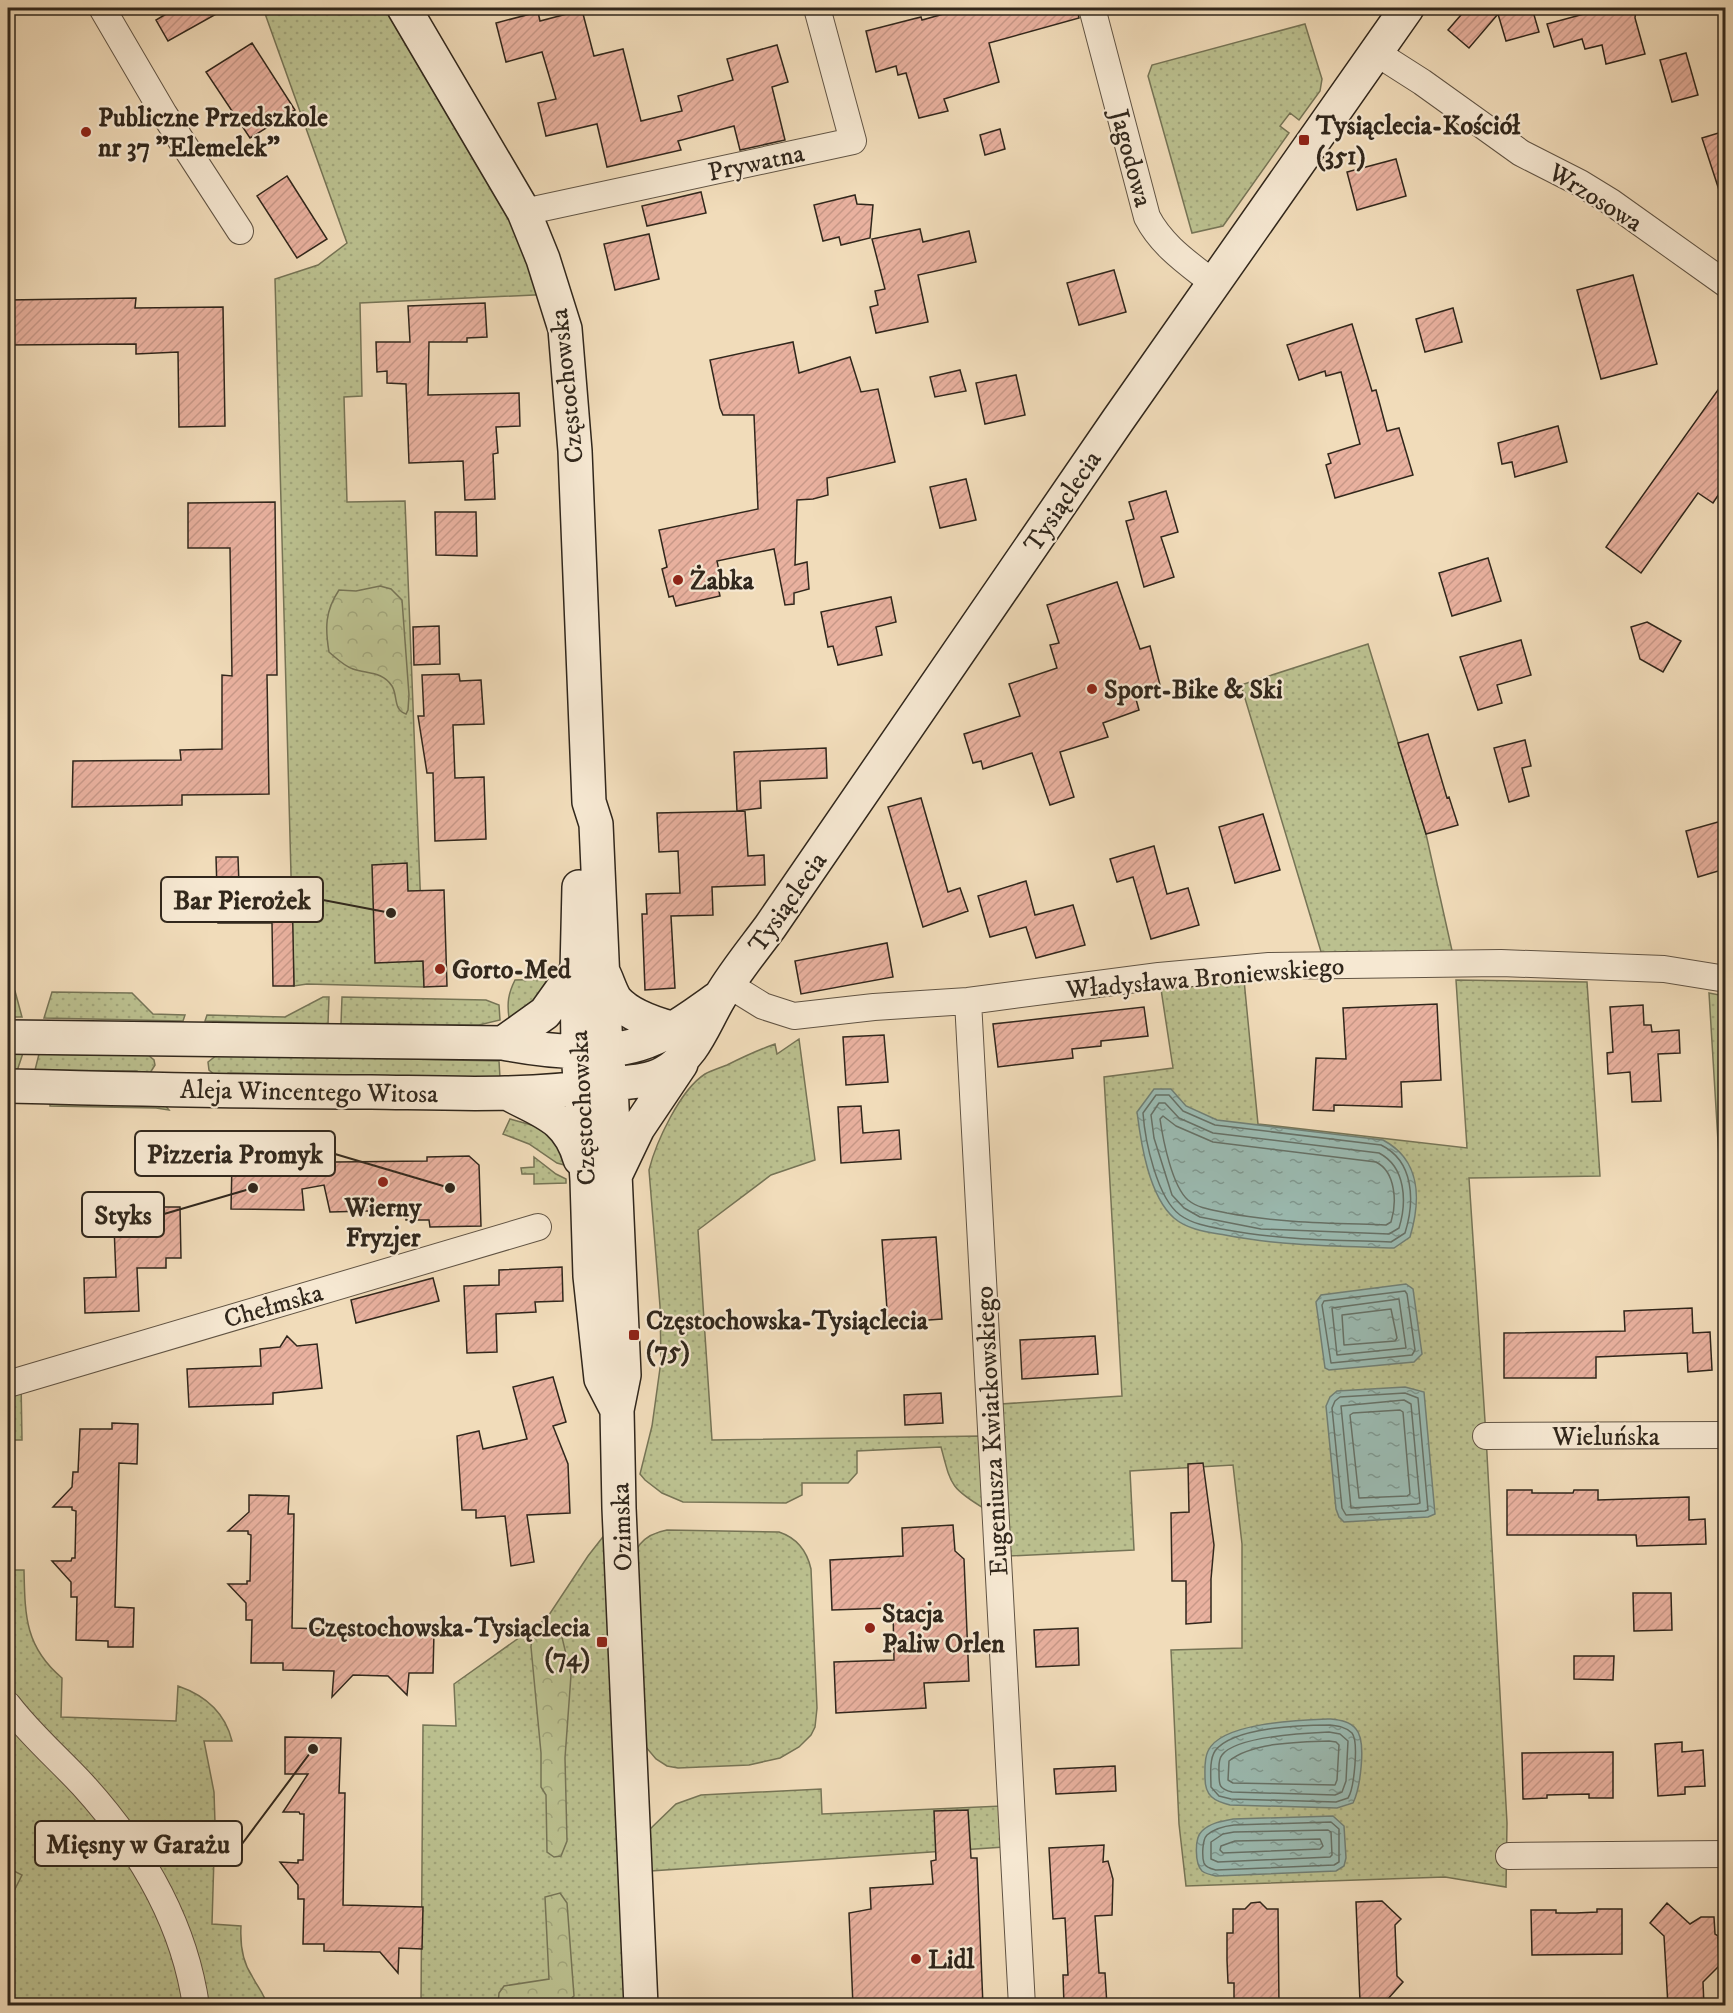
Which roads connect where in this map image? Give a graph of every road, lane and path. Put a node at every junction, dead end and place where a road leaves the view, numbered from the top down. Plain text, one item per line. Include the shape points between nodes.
1 (102, 8) edge
2 (404, 8) edge
3 (817, 8) edge
4 (1092, 8) edge
5 (1400, 10) edge
6 (1375, 52) junction
7 (525, 212) junction
8 (240, 231) dead end
9 (1213, 283) junction
10 (1725, 284) edge
11 (590, 971) junction
12 (1725, 979) edge
13 (724, 991) junction
14 (968, 1001) junction
15 (8, 1037) edge
16 (184, 1040) junction
17 (679, 1042) junction
18 (503, 1043) junction
19 (592, 1050) junction
20 (611, 1084) junction
21 (8, 1086) edge
22 (579, 1089) junction
23 (185, 1090) junction
24 (507, 1093) junction
25 (600, 1180) junction
26 (538, 1227) dead end
27 (8, 1384) edge
28 (617, 1410) joint
29 (1725, 1435) edge
30 (1486, 1436) dead end
31 (8, 1705) edge
32 (1725, 1854) edge
33 (1509, 1856) dead end
34 (196, 2006) edge
35 (641, 2006) edge
36 (1022, 2006) edge

1 - 8 street via 164,114
2 - 7 street, Częstochowska
3 - 7 street, Prywatna via 853,141
4 - 9 street, Jagodowa via 1147,218 1166,246
5 - 6 street, Tysiąclecia
6 - 9 street, Tysiąclecia
6 - 10 street, Wrzosowa via 1521,153 1611,202
7 - 11 street, Częstochowska via 565,329 575,451 589,802 596,824
9 - 13 street, Tysiąclecia
11 - 17 street via 624,1006
11 - 18 street via 565,985 545,1013
11 - 19 street, Częstochowska
12 - 14 street, Władysława Broniewskiego via 1664,969 1501,963 1269,966
13 - 14 street, Władysława Broniewskiego via 794,1016
13 - 17 street, Tysiąclecia
14 - 36 street, Eugeniusza Kwiatkowskiego
15 - 16 street, Aleja Wincentego Witosa
16 - 18 street, Aleja Wincentego Witosa
16 - 23 street
17 - 19 street, Tysiąclecia via 656,1038 630,1046
17 - 20 street, Tysiąclecia via 664,1073 646,1080
17 - 25 street via 638,1128
18 - 19 street, Aleja Wincentego Witosa via 534,1049
19 - 20 street
19 - 22 street, Częstochowska
20 - 22 street, Aleja Wincentego Witosa
20 - 25 street
21 - 23 street, Aleja Wincentego Witosa
22 - 24 street, Aleja Wincentego Witosa
22 - 25 street, Częstochowska
23 - 24 street, Aleja Wincentego Witosa
24 - 25 street via 557,1119
25 - 28 street, Częstochowska via 590,1276 601,1379
26 - 27 street, Chełmska
28 - 35 street, Ozimska
29 - 30 street, Wieluńska
31 - 34 street via 112,1819 152,1877 184,1947
32 - 33 street

